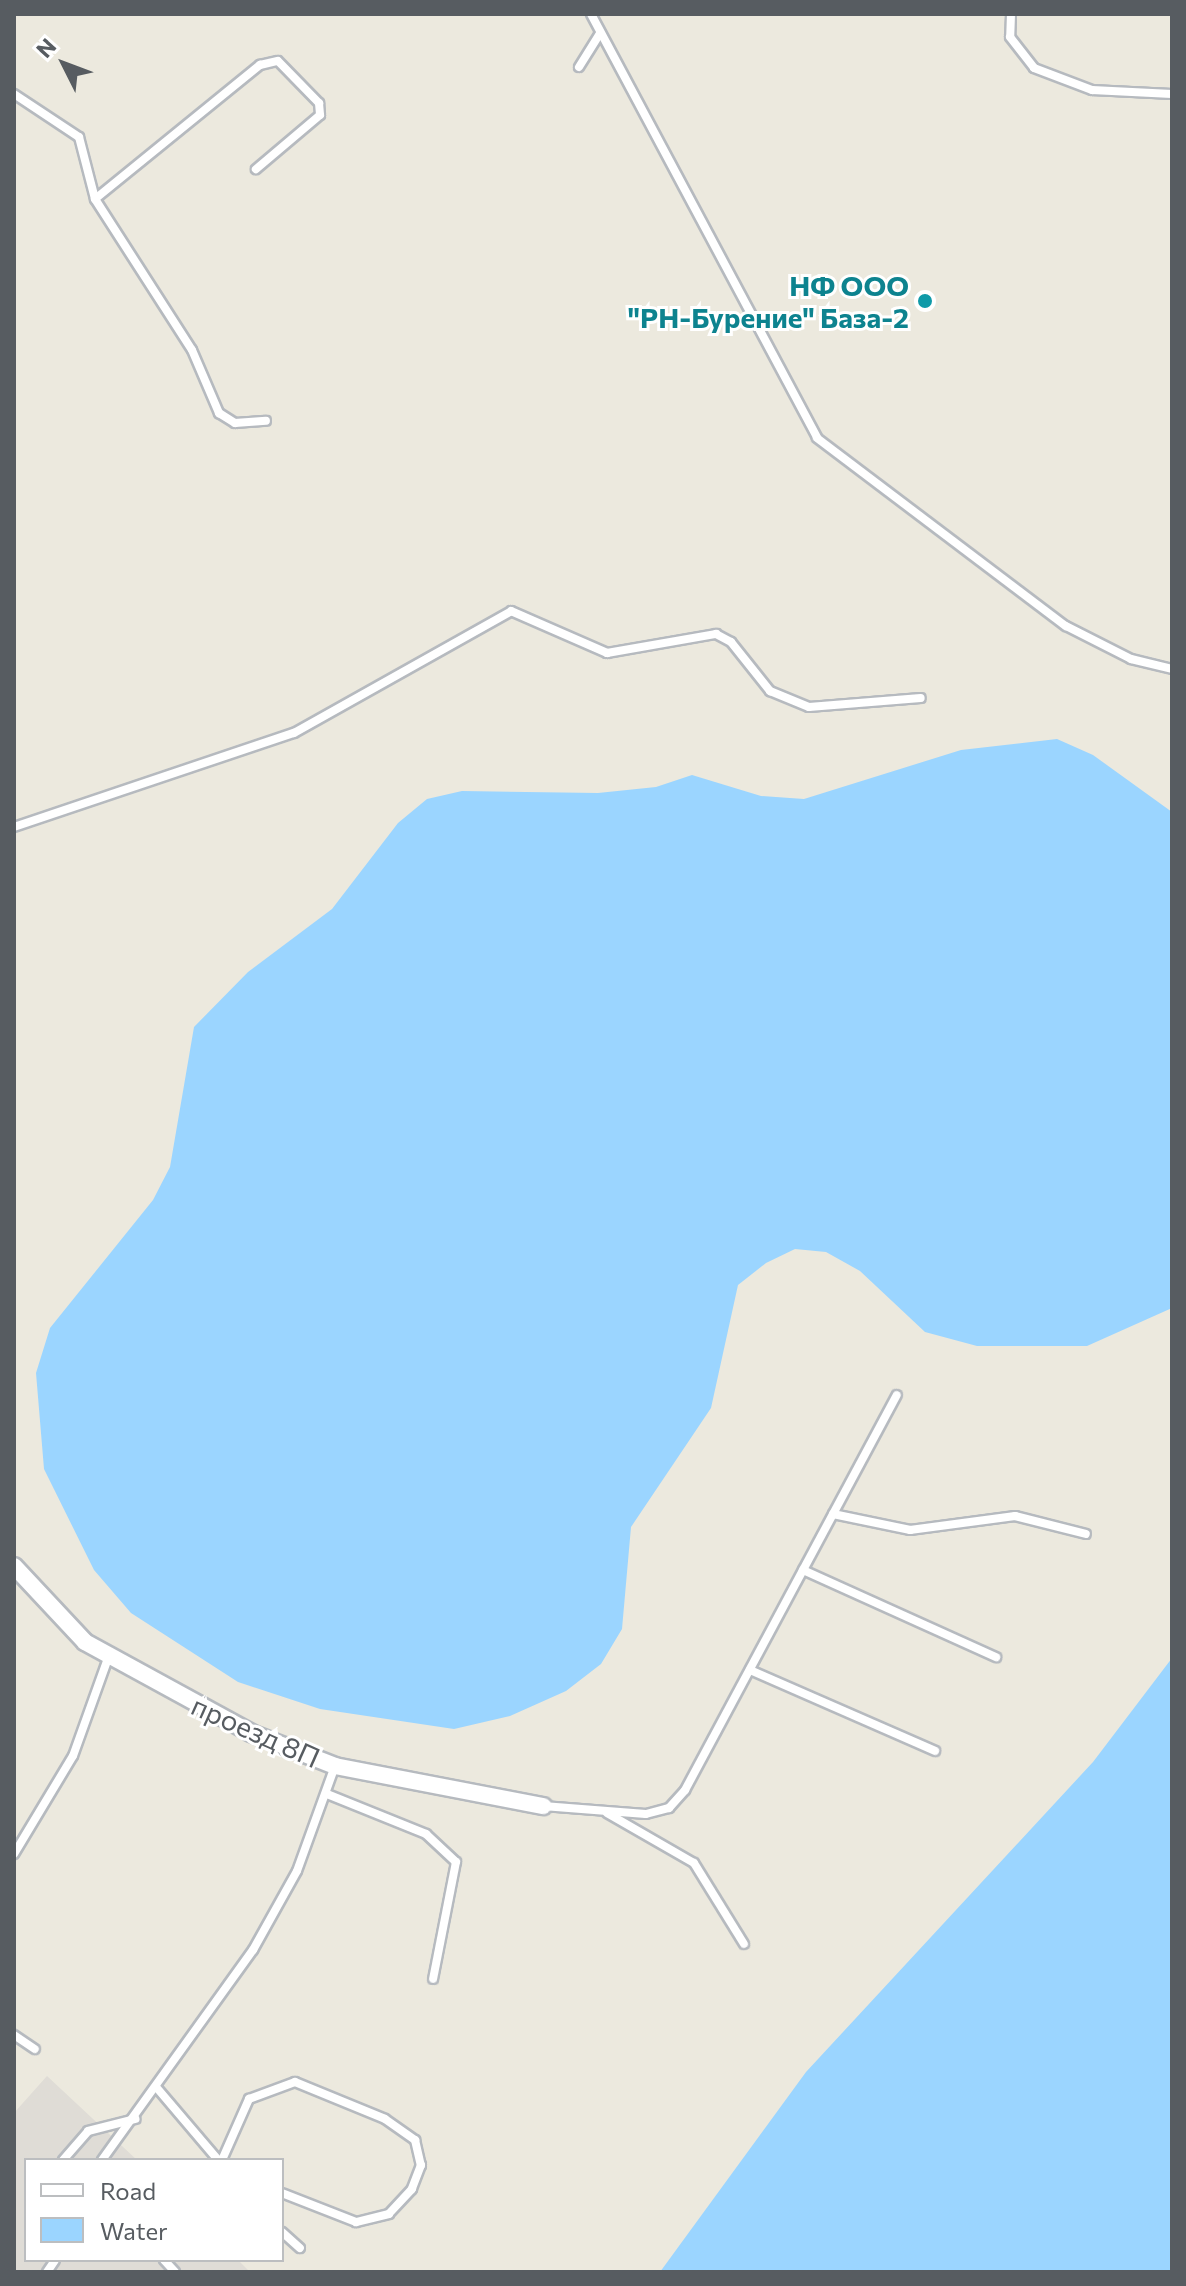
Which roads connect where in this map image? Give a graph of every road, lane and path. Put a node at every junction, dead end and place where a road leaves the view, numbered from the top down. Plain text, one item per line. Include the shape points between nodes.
1 (591, 14) edge
2 (1011, 14) edge
3 (600, 34) junction
4 (579, 67) dead end
5 (14, 94) edge
6 (1172, 94) edge
7 (256, 169) dead end
8 (95, 199) junction
9 (266, 421) dead end
10 (1172, 669) edge
11 (921, 698) dead end
12 (14, 827) edge
13 (897, 1395) dead end
14 (833, 1514) junction
15 (1086, 1534) dead end
16 (14, 1566) edge
17 (803, 1570) junction
18 (996, 1657) dead end
19 (108, 1658) junction
20 (750, 1670) junction
21 (935, 1751) dead end
22 (335, 1766) junction
23 (327, 1794) junction
24 (543, 1806) joint
25 (603, 1811) junction
26 (14, 1854) edge
27 (744, 1944) dead end
28 (433, 1979) dead end
29 (14, 2035) edge
30 (35, 2049) dead end
31 (157, 2088) junction
32 (136, 2119) junction
33 (65, 2158) edge
34 (104, 2158) edge
35 (218, 2158) edge
36 (221, 2158) edge
37 (284, 2194) edge
38 (284, 2234) edge
39 (300, 2248) dead end

1 - 3 lane
2 - 6 lane via 1010,37 1034,68 1092,90
3 - 4 lane
3 - 10 lane via 817,438 1066,626 1131,659
5 - 8 lane via 79,137
7 - 8 lane via 320,115 319,103 278,61 260,65
8 - 9 lane via 192,350 219,413 235,423
11 - 12 lane via 809,707 770,691 716,634 607,653 511,611 294,733
13 - 14 lane
14 - 15 lane via 910,1530 1015,1516
14 - 17 lane
16 - 19 street, проезд 8П
17 - 18 lane
17 - 20 lane
19 - 22 street, проезд 8П via 251,1733
19 - 26 lane via 73,1756
20 - 21 lane
20 - 25 lane via 669,1808
22 - 23 lane
22 - 24 street, проезд 8П
23 - 28 lane via 426,1834 456,1862
23 - 31 lane via 297,1871 253,1950
24 - 25 lane
25 - 27 lane via 694,1863
29 - 30 lane
31 - 32 lane
31 - 35 lane
32 - 33 lane via 88,2131
32 - 34 lane
36 - 37 lane via 249,2099 295,2082 385,2119 415,2140 421,2165 412,2189 389,2214 356,2222
38 - 39 lane

